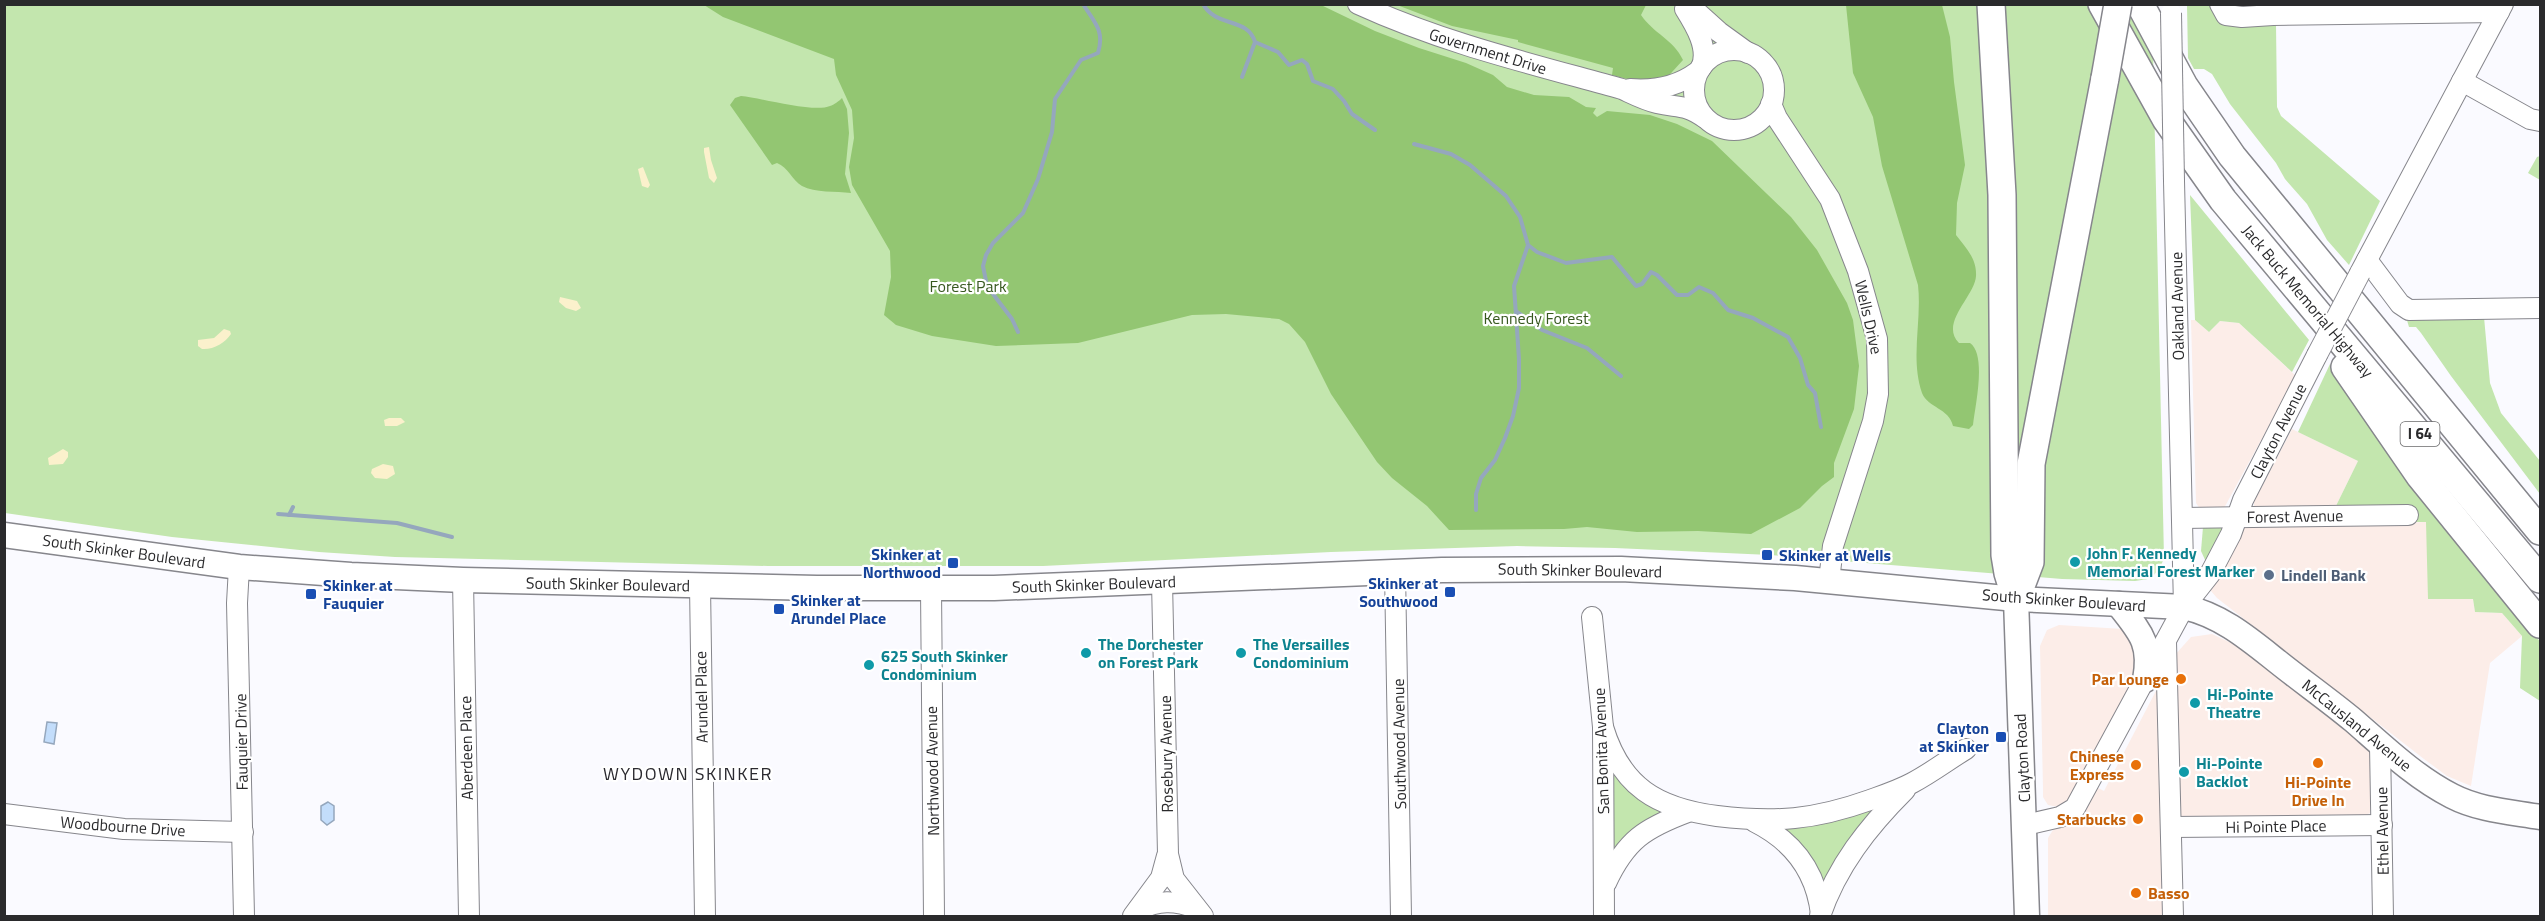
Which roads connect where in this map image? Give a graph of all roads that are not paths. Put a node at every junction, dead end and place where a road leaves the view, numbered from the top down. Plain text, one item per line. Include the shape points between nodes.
1 (1358, 4) edge
2 (1682, 4) edge
3 (1688, 4) edge
4 (1990, 4) edge
5 (2102, 4) edge
6 (2118, 4) edge
7 (2140, 4) edge
8 (2220, 4) edge
9 (2499, 7) edge
10 (2171, 9) edge
11 (2268, 10) edge
12 (1748, 53) junction
13 (1699, 70) junction
14 (2462, 81) junction
15 (1622, 89) junction
16 (1771, 104) junction
17 (1705, 118) junction
18 (2541, 121) edge
19 (2363, 267) junction
20 (2299, 289) junction
21 (2541, 308) edge
22 (2500, 482) junction
23 (2541, 512) edge
24 (2408, 515) dead end
25 (2236, 517) junction
26 (2182, 518) junction
27 (2541, 531) edge
28 (4, 535) edge
29 (239, 567) junction
30 (1395, 572) junction
31 (2541, 579) edge
32 (464, 580) junction
33 (1829, 581) junction
34 (1162, 582) junction
35 (700, 586) junction
36 (931, 589) junction
37 (2016, 599) junction
38 (2118, 604) junction
39 (2184, 608) junction
40 (1592, 617) dead end
41 (2541, 624) edge
42 (2166, 642) junction
43 (2145, 680) junction
44 (1603, 727) junction
45 (2380, 746) junction
46 (1966, 749) dead end
47 (1911, 784) junction
48 (1689, 812) junction
49 (4, 814) edge
50 (2541, 817) edge
51 (1750, 820) junction
52 (2025, 825) junction
53 (2382, 825) junction
54 (2171, 827) junction
55 (243, 832) junction
56 (1168, 854) junction
57 (1605, 885) junction
58 (1199, 912) edge
59 (1136, 914) edge
60 (1821, 915) edge
61 (244, 916) edge
62 (469, 916) edge
63 (705, 916) edge
64 (934, 916) edge
65 (1401, 916) edge
66 (1604, 916) edge
67 (2027, 916) edge
68 (2173, 916) edge
69 (2383, 916) edge

1 - 15 street, Government Drive via 1403,25 1474,49
2 - 13 street via 1701,40 1704,56
3 - 12 street
4 - 37 highway via 2002,195 2005,555
5 - 20 highway, Jack Buck Memorial Highway / I 64 via 2144,83 2195,162
6 - 37 highway, bridge via 2031,464 2030,562
7 - 22 highway, Jack Buck Memorial Highway / I 64 via 2184,86 2232,156
8 - 11 street via 2226,15 2234,17
9 - 11 street
9 - 14 street, Clayton Avenue
10 - 26 street, Oakland Avenue, bridge
12 - 13 street via 1727,51 1708,60
12 - 16 street via 1769,74
13 - 15 street, Government Drive via 1679,83 1644,90
13 - 17 street via 1695,102
14 - 18 street
14 - 19 street, Clayton Avenue
15 - 17 street, Government Drive via 1660,104 1686,106
16 - 17 street via 1760,120 1742,129 1722,129
16 - 33 street, Wells Drive via 1833,207 1858,271 1877,339 1878,384 1873,421 1835,539
19 - 21 street via 2409,310
19 - 25 street, Clayton Avenue, bridge
20 - 31 highway, Jack Buck Memorial Highway / I 64
20 - 41 highway via 2394,441
22 - 23 highway
22 - 27 highway, Jack Buck Memorial Highway / I 64
24 - 25 street, Forest Avenue
25 - 26 street, Forest Avenue
25 - 39 street, Clayton Avenue via 2210,574
26 - 39 street, Oakland Avenue
28 - 29 main road, South Skinker Boulevard
29 - 32 main road, South Skinker Boulevard
29 - 55 street, Fauquier Drive
30 - 33 main road, South Skinker Boulevard via 1630,570
30 - 34 main road, South Skinker Boulevard
30 - 65 street, Southwood Avenue
32 - 35 main road, South Skinker Boulevard
32 - 62 street, Aberdeen Place
33 - 37 main road, South Skinker Boulevard
34 - 36 main road, South Skinker Boulevard
34 - 56 street, Rosebury Avenue
35 - 36 main road, South Skinker Boulevard
35 - 63 street, Arundel Place
36 - 64 street, Northwood Avenue
37 - 38 main road, South Skinker Boulevard
37 - 52 main road, Clayton Road
38 - 39 main road, South Skinker Boulevard
38 - 43 main road via 2145,642
39 - 42 street, Clayton Avenue
39 - 45 main road, McCausland Avenue via 2208,614 2238,631
40 - 44 street, San Bonita Avenue
42 - 43 street, Clayton Avenue
42 - 54 street
43 - 52 street, Clayton Avenue via 2075,808 2060,817
44 - 48 street via 1610,750 1633,783 1655,799
44 - 57 street, San Bonita Avenue
45 - 50 main road, McCausland Avenue via 2467,803
45 - 53 street, Ethel Avenue
46 - 47 street
47 - 51 street via 1809,818
47 - 60 street via 1850,854
48 - 51 street
48 - 57 street, San Bonita Avenue via 1655,824 1638,836 1615,864
49 - 55 street, Woodbourne Drive via 123,829
51 - 60 street via 1774,832 1804,863 1813,879
52 - 67 main road, Clayton Road
53 - 54 street, Hi Pointe Place
53 - 69 street, Ethel Avenue
54 - 68 street
55 - 61 street, Fauquier Drive
56 - 58 street via 1174,879
56 - 59 street via 1161,878
57 - 66 street, San Bonita Avenue
58 - 59 street via 1180,902 1166,901

